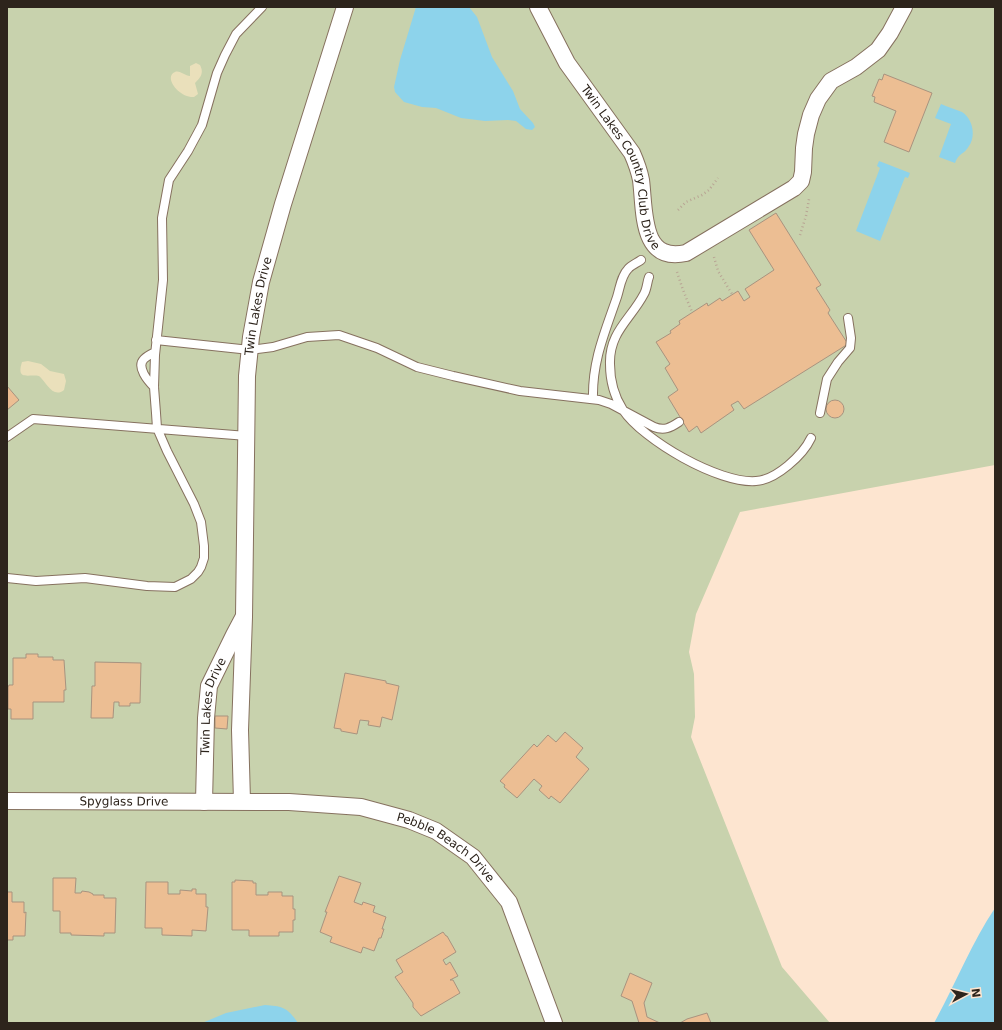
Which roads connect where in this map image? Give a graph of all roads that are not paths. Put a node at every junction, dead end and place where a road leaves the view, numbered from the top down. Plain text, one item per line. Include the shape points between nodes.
1 (262, 7) edge
2 (345, 7) edge
3 (538, 7) edge
4 (904, 7) edge
5 (641, 260) dead end
6 (649, 277) dead end
7 (848, 318) dead end
8 (156, 340) junction
9 (250, 350) junction
10 (155, 352) junction
11 (154, 387) junction
12 (593, 399) junction
13 (624, 410) junction
14 (820, 413) dead end
15 (679, 422) dead end
16 (158, 428) junction
17 (247, 436) junction
18 (7, 437) edge
19 (811, 438) dead end
20 (7, 578) edge
21 (244, 617) junction
22 (7, 801) edge
23 (242, 801) junction
24 (204, 802) junction
25 (554, 1023) edge

1 - 8 lane via 236,34 217,73 202,126 169,180 162,218 162,280
2 - 9 street, Twin Lakes Drive via 260,282
3 - 4 street, Twin Lakes Country Club Drive via 567,63 632,153 640,178 649,236 660,250 672,255 686,253 794,188 801,181 806,134 818,100 831,81 856,67 878,50
5 - 12 lane via 628,269 622,279 597,356
6 - 13 lane via 644,294 629,320 624,322 611,348 612,385
7 - 14 lane via 850,348 826,379
8 - 9 lane
8 - 10 lane
9 - 12 lane via 274,347 307,336 339,334 417,367 520,391
9 - 17 street, Twin Lakes Drive
10 - 11 lane
10 - 11 lane via 141,364 143,373
11 - 16 lane
12 - 13 lane
13 - 15 lane via 661,430
13 - 19 lane via 645,433 684,459 744,481 757,482 774,476 789,466 791,460
16 - 17 lane
16 - 18 lane via 33,419
16 - 20 lane via 202,522 204,558 198,572 191,579 175,587 85,578 36,581
17 - 21 street, Twin Lakes Drive
21 - 23 street, Twin Lakes Drive via 240,730
21 - 24 street, Twin Lakes Drive via 209,686
22 - 24 street, Spyglass Drive
23 - 24 street, Spyglass Drive
23 - 25 street, Pebble Beach Drive via 362,807 436,830 473,857 509,902

